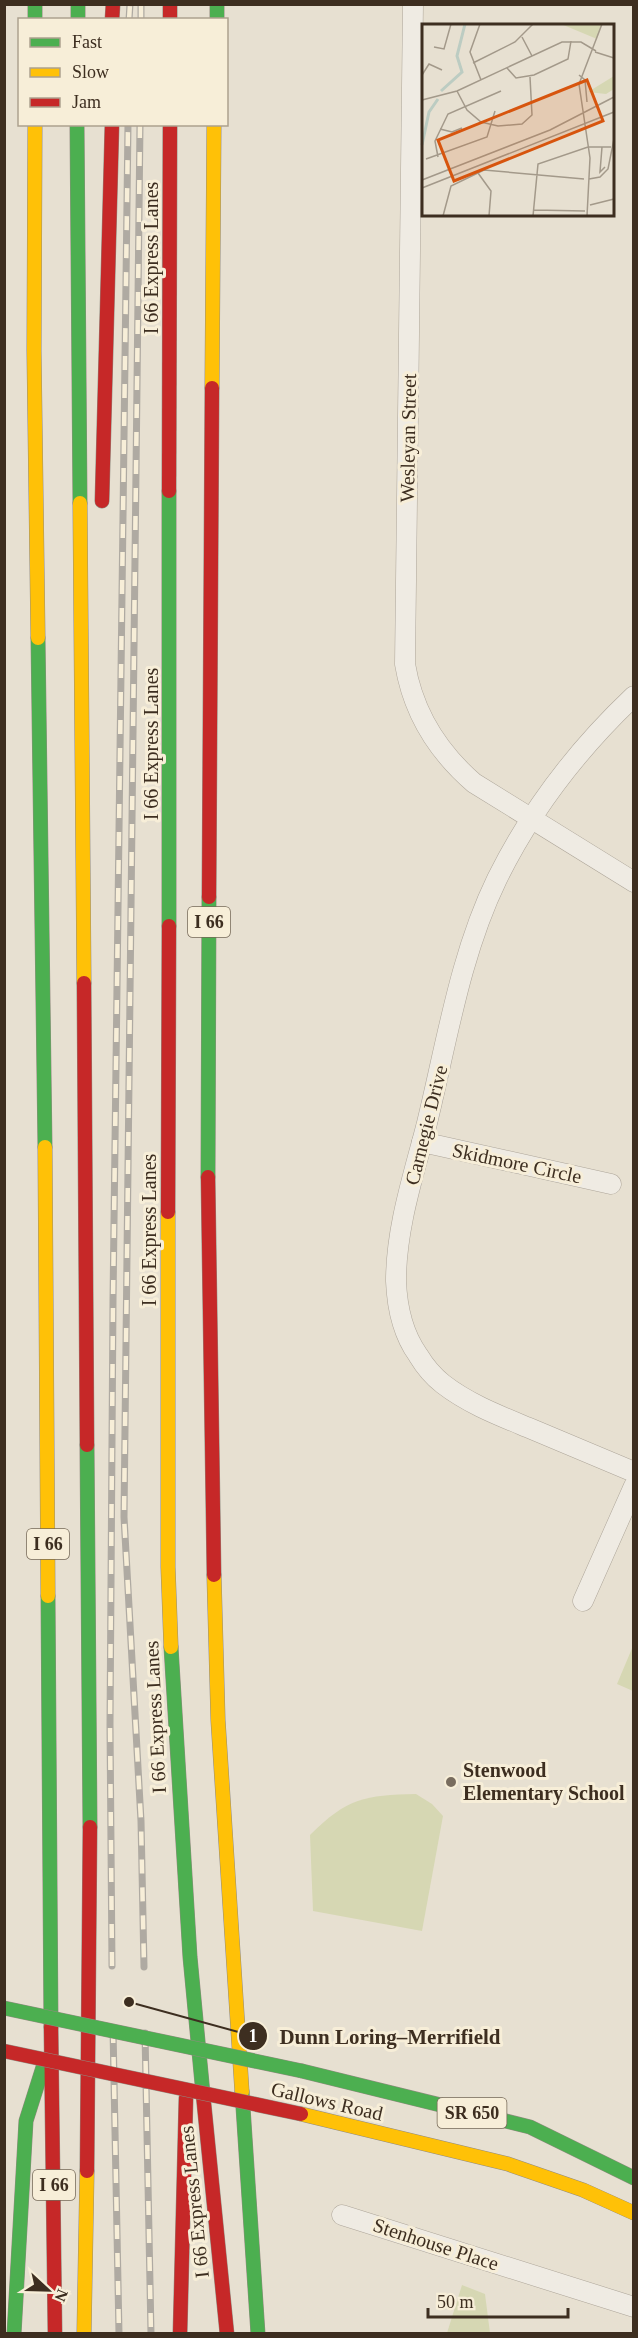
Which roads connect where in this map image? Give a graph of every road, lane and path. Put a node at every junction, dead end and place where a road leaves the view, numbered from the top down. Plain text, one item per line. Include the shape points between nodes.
1 (413, 4) edge
2 (35, 126) edge
3 (77, 126) edge
4 (112, 126) edge
5 (170, 126) edge
6 (214, 126) edge
7 (101, 519) dead end
8 (96, 674) dead end
9 (633, 696) edge
10 (531, 818) junction
11 (633, 882) edge
12 (85, 972) junction
13 (422, 1142) junction
14 (611, 1184) dead end
15 (633, 1472) edge
16 (633, 1486) edge
17 (583, 1601) dead end
18 (190, 1957) junction
19 (4, 2008) edge
20 (53, 2037) junction
21 (4, 2051) edge
22 (633, 2178) edge
23 (633, 2213) edge
24 (342, 2215) dead end
25 (84, 2249) junction
26 (633, 2307) edge
27 (14, 2334) edge
28 (55, 2334) edge
29 (84, 2334) edge
30 (98, 2334) edge
31 (180, 2334) edge
32 (226, 2334) edge
33 (258, 2334) edge

1 - 10 street, Wesleyan Street via 405,664 418,712 453,765 474,783
2 - 20 main road, I 66 via 34,351
3 - 12 main road
4 - 7 main road
5 - 18 main road, I 66 Express Lanes via 168,1567 173,1717
6 - 33 main road, I 66 via 208,1116 211,1486 218,1720
8 - 12 main road
9 - 10 street, Carnegie Drive via 560,776
10 - 11 street, Wesleyan Street
10 - 13 street, Carnegie Drive via 497,880 469,950
12 - 25 main road via 91,1954
13 - 14 street, Skidmore Circle
13 - 15 street, Carnegie Drive via 403,1219 396,1279 404,1326 416,1353 441,1383 466,1400
16 - 17 street
18 - 31 main road
18 - 32 main road, I 66 Express Lanes
19 - 22 main road, Gallows Road / SR 650, bridge via 302,2072 530,2127
20 - 27 main road via 26,2121
20 - 28 main road, I 66
21 - 23 main road, Gallows Road / SR 650, bridge via 301,2114 508,2164 583,2190
24 - 26 street, Stenhouse Place
25 - 29 main road
25 - 30 main road

